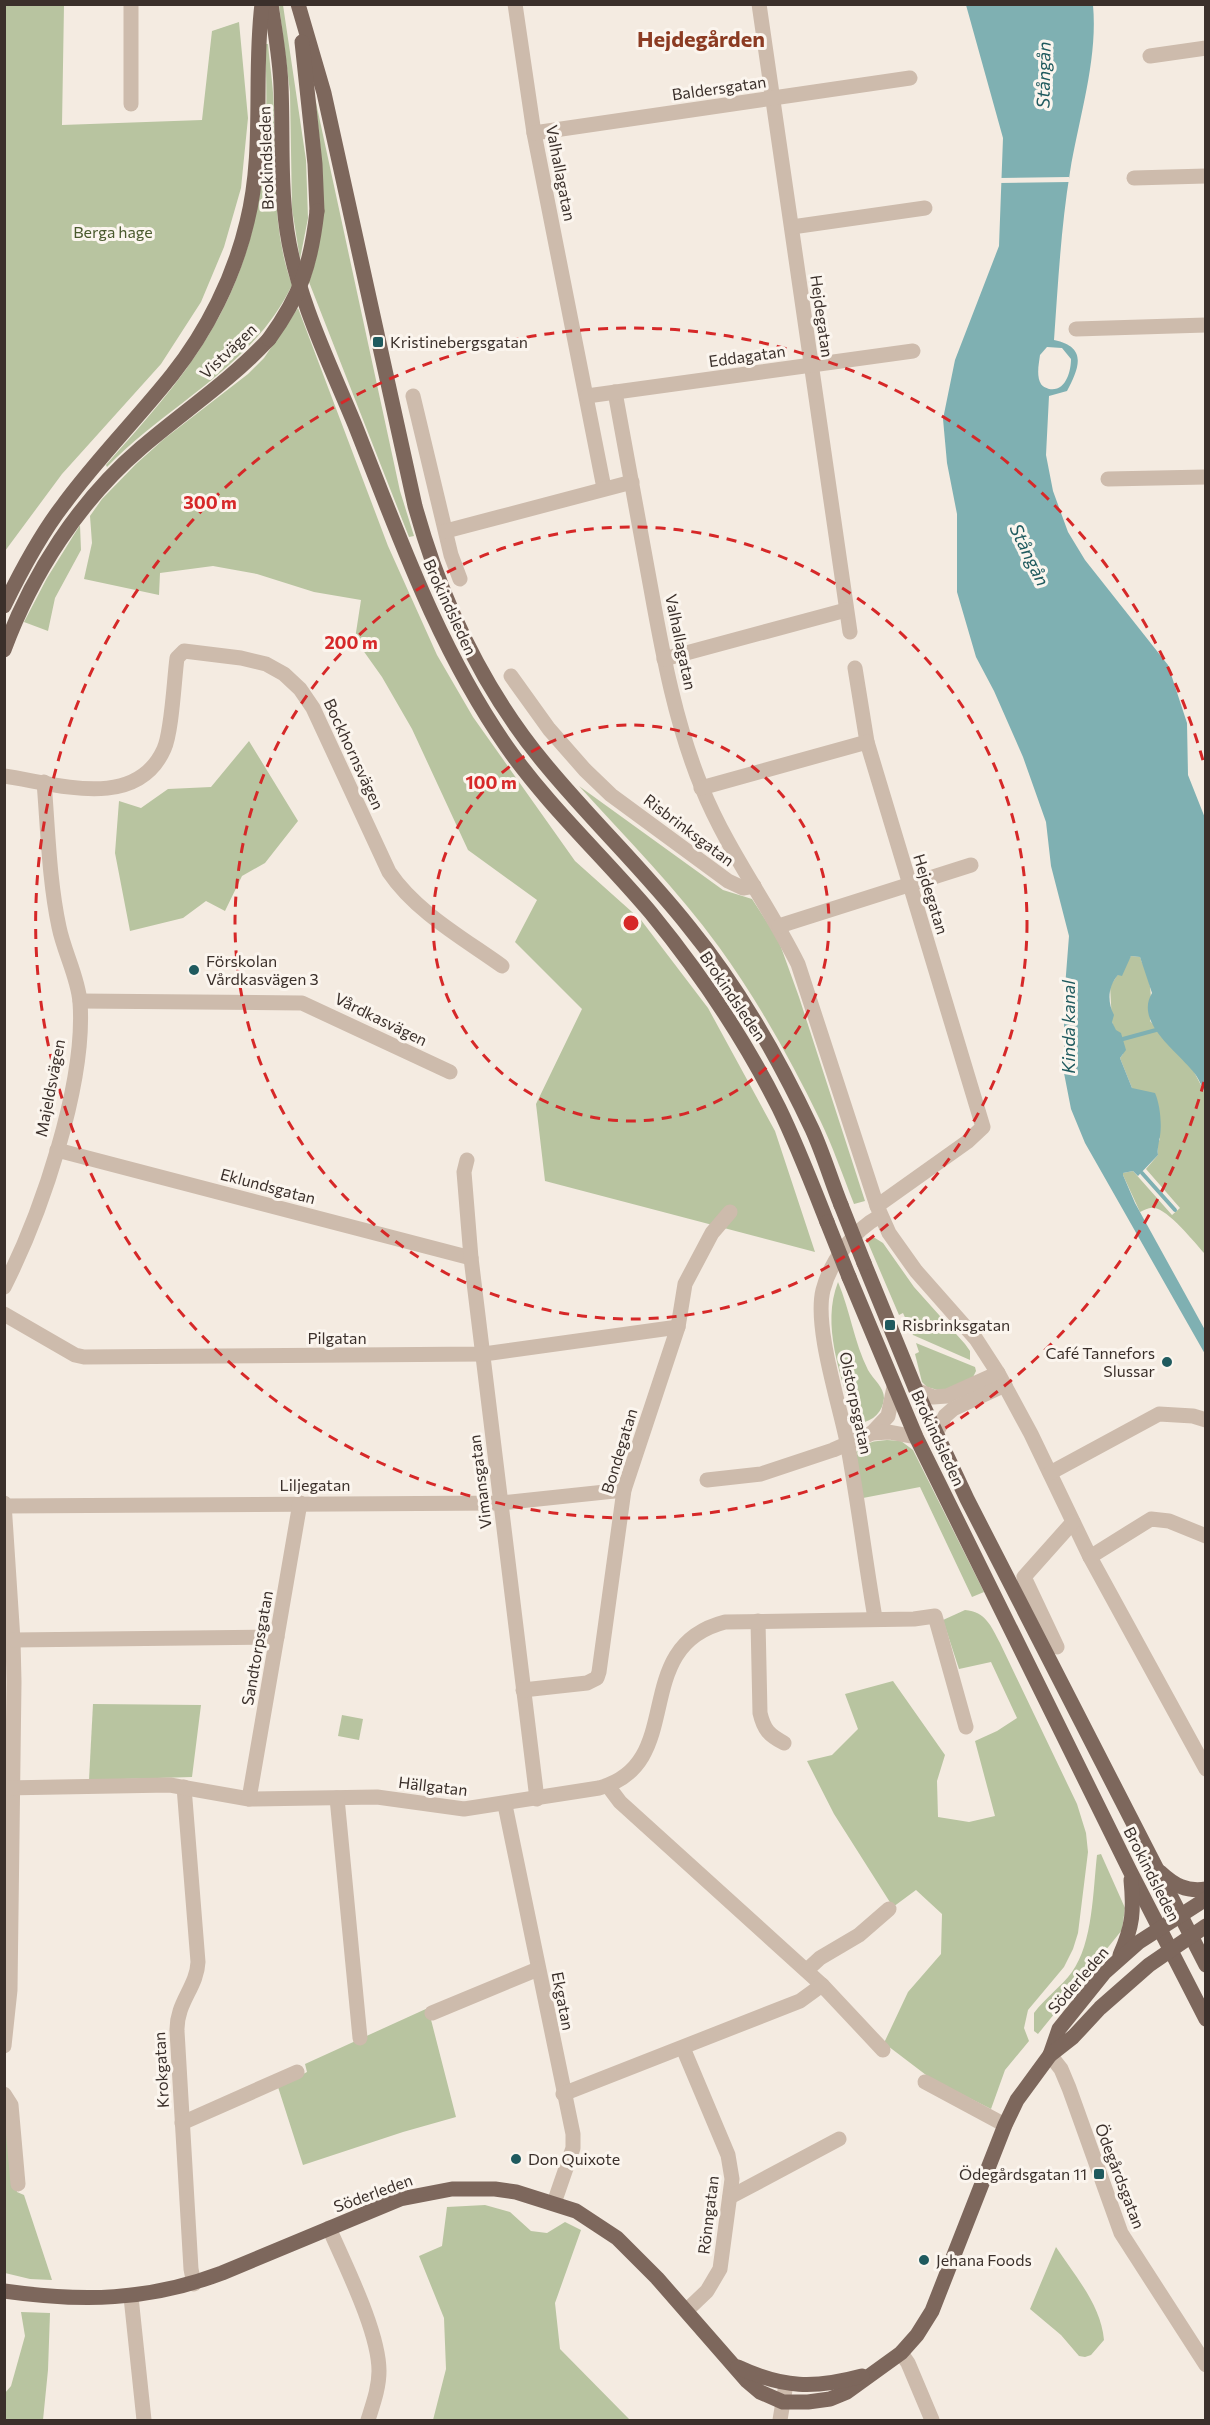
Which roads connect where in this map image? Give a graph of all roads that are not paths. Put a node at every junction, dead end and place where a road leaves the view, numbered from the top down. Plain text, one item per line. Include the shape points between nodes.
1 (131, 4) edge
2 (262, 4) edge
3 (271, 4) edge
4 (515, 4) edge
5 (759, 4) edge
6 (299, 8) edge
7 (1206, 48) edge
8 (1150, 56) dead end
9 (910, 78) dead end
10 (773, 98) junction
11 (131, 104) dead end
12 (534, 133) junction
13 (1206, 176) edge
14 (1134, 178) dead end
15 (925, 208) dead end
16 (792, 227) junction
17 (1206, 325) edge
18 (1076, 329) dead end
19 (913, 351) dead end
20 (811, 365) junction
21 (615, 392) junction
22 (413, 396) dead end
23 (587, 396) junction
24 (1206, 477) edge
25 (1108, 479) dead end
26 (632, 482) junction
27 (604, 488) junction
28 (446, 531) junction
29 (459, 579) dead end
30 (4, 606) edge
31 (846, 610) junction
32 (850, 632) dead end
33 (4, 650) edge
34 (664, 659) junction
35 (855, 668) dead end
36 (511, 676) dead end
37 (867, 742) junction
38 (4, 776) edge
39 (44, 782) junction
40 (701, 788) junction
41 (971, 865) dead end
42 (909, 884) junction
43 (754, 886) junction
44 (779, 926) junction
45 (502, 966) dead end
46 (80, 1001) junction
47 (450, 1072) dead end
48 (983, 1127) joint
49 (57, 1150) junction
50 (467, 1160) dead end
51 (879, 1211) junction
52 (730, 1212) dead end
53 (471, 1258) junction
54 (4, 1287) edge
55 (4, 1314) edge
56 (678, 1327) junction
57 (484, 1354) junction
58 (1002, 1379) junction
59 (894, 1387) junction
60 (916, 1390) junction
61 (1206, 1420) edge
62 (872, 1433) junction
63 (936, 1434) junction
64 (916, 1437) junction
65 (847, 1443) junction
66 (1050, 1473) junction
67 (707, 1480) dead end
68 (624, 1490) junction
69 (300, 1503) junction
70 (501, 1503) junction
71 (5, 1504) edge
72 (1073, 1522) junction
73 (1206, 1536) edge
74 (1090, 1557) junction
75 (875, 1618) junction
76 (758, 1621) junction
77 (277, 1637) junction
78 (13, 1640) junction
79 (1057, 1647) dead end
80 (523, 1690) junction
81 (966, 1727) dead end
82 (784, 1743) dead end
83 (1206, 1769) edge
84 (608, 1786) junction
85 (184, 1787) junction
86 (8, 1788) edge
87 (337, 1798) junction
88 (249, 1799) junction
89 (537, 1799) junction
90 (505, 1804) junction
91 (1156, 1868) junction
92 (1130, 1871) junction
93 (1206, 1889) edge
94 (1206, 1899) edge
95 (889, 1909) dead end
96 (1180, 1916) junction
97 (1206, 1926) edge
98 (1160, 1929) junction
99 (1190, 1936) junction
100 (1170, 1949) junction
101 (1119, 1959) junction
102 (1206, 1965) edge
103 (538, 1969) junction
104 (807, 1970) junction
105 (822, 1984) junction
106 (432, 2013) dead end
107 (1206, 2019) edge
108 (360, 2038) dead end
109 (4, 2046) edge
110 (683, 2048) junction
111 (883, 2050) dead end
112 (1050, 2055) junction
113 (297, 2072) dead end
114 (925, 2082) dead end
115 (4, 2094) edge
116 (563, 2094) junction
117 (182, 2123) junction
118 (1005, 2125) junction
119 (839, 2139) dead end
120 (18, 2184) dead end
121 (730, 2197) junction
122 (554, 2203) junction
123 (330, 2228) junction
124 (194, 2284) junction
125 (4, 2291) edge
126 (131, 2296) junction
127 (686, 2311) junction
128 (901, 2353) junction
129 (1206, 2365) edge
130 (735, 2366) junction
131 (873, 2373) junction
132 (786, 2384) junction
133 (783, 2402) junction
134 (144, 2421) edge
135 (368, 2421) edge
136 (780, 2421) edge
137 (932, 2421) edge

1 - 11 street
2 - 30 main road, Vistvägen via 255,175 248,221 217,306 172,375 63,504
3 - 59 main road, Brokindsleden, bridge via 281,82 284,200 293,259 309,311 434,620 469,688 508,749 554,807 650,912 715,998 751,1057 778,1107
4 - 12 street, Valhallagatan
5 - 10 street, Hejdegatan
6 - 33 main road, Vistvägen, bridge via 317,211 310,256 298,294 269,339 234,374 141,448 95,493 73,520 43,570
6 - 60 main road, Brokindsleden, bridge via 324,93 415,506 451,611 487,681 517,728 690,928 771,1051 812,1129
7 - 8 street
9 - 10 street, Baldersgatan
10 - 12 street, Baldersgatan
10 - 16 street, Hejdegatan
12 - 23 street, Valhallagatan
13 - 14 street
15 - 16 street
16 - 20 street, Hejdegatan
17 - 18 street
19 - 20 street, Eddagatan
20 - 21 street, Eddagatan
20 - 31 street, Hejdegatan
21 - 23 street, Eddagatan
21 - 26 street, Valhallagatan
22 - 28 street
23 - 27 street, Valhallagatan
24 - 25 street
26 - 27 street
26 - 34 street, Valhallagatan
27 - 28 street
28 - 29 street
31 - 32 street, Hejdegatan
31 - 34 street
34 - 40 street, Valhallagatan
35 - 37 street, Hejdegatan
36 - 43 street, Risbrinksgatan via 549,729 611,795 728,881 743,888
37 - 40 street
37 - 42 street, Hejdegatan
38 - 39 street, Bockhornsvägen
39 - 45 street, Bockhornsvägen via 112,789 145,773 164,749 180,653 266,664 291,680 313,708 399,886 425,910
39 - 46 street, Majeldsvägen via 59,926
40 - 43 street, Valhallagatan
41 - 42 street
42 - 44 street
42 - 48 street, Hejdegatan
43 - 44 street
44 - 51 street via 812,1003
46 - 47 street, Vårdkasvägen via 302,1003
46 - 49 street, Majeldsvägen via 74,1078
48 - 51 street, Olstorpsgatan
49 - 53 street, Eklundsgatan
49 - 54 street, Majeldsvägen via 37,1211
50 - 53 street, Vimansgatan via 464,1172
51 - 58 street via 903,1254 976,1339
51 - 65 street, Olstorpsgatan via 846,1245 823,1290 823,1331
52 - 56 street, Bondegatan via 712,1233 685,1284
53 - 57 street, Vimansgatan
55 - 57 street, Pilgatan via 84,1357
56 - 57 street, Pilgatan
56 - 68 street, Bondegatan
57 - 70 street, Vimansgatan
58 - 60 street via 946,1396 933,1397
58 - 63 street via 952,1409
58 - 66 street
59 - 62 street via 888,1416
59 - 64 main road, Brokindsleden
60 - 63 main road, Brokindsleden
61 - 66 street via 1159,1414
62 - 64 street
62 - 65 street
63 - 91 main road, Brokindsleden
64 - 92 main road, Brokindsleden
65 - 67 street via 760,1474
65 - 75 street, Olstorpsgatan
66 - 72 street
68 - 70 street, Liljegatan
68 - 80 street, Bondegatan via 597,1678 587,1683
69 - 70 street, Liljegatan
69 - 71 street, Liljegatan
69 - 77 street, Sandtorpsgatan
70 - 80 street, Vimansgatan
71 - 78 street
72 - 74 street
72 - 79 street via 1024,1577
73 - 74 street via 1169,1521 1151,1519
74 - 83 street
75 - 76 street, Hällgatan
75 - 81 street, Hällgatan via 935,1616
76 - 82 street via 763,1727
76 - 84 street, Hällgatan via 716,1624 683,1644 669,1668 646,1752 635,1767
77 - 78 street
77 - 88 street, Sandtorpsgatan
78 - 86 street
80 - 89 street, Vimansgatan
84 - 89 street, Hällgatan
84 - 104 street via 620,1802
85 - 86 street, Hällgatan
85 - 88 street, Hällgatan
85 - 117 street, Krokgatan via 198,1956 197,1972 177,2015
86 - 109 street via 10,1990
87 - 88 street, Hällgatan
87 - 90 street, Hällgatan via 377,1797 464,1809
87 - 108 street
89 - 90 street, Hällgatan
90 - 103 street, Ekgatan
91 - 93 main road via 1176,1885 1190,1890
91 - 96 main road, Brokindsleden
92 - 98 main road, Brokindsleden
92 - 101 main road via 1132,1924
94 - 96 main road, Söderleden
95 - 104 street
96 - 98 main road, Söderleden
96 - 99 main road, Brokindsleden
97 - 99 main road, Söderleden
98 - 100 main road, Brokindsleden
98 - 101 main road, Söderleden
99 - 100 main road, Söderleden
99 - 102 main road, Brokindsleden
100 - 107 main road, Brokindsleden
100 - 112 main road, Söderleden via 1119,1990
101 - 112 main road, Söderleden via 1059,2029
103 - 106 street
103 - 116 street, Ekgatan
104 - 105 street
105 - 110 street via 800,2001
105 - 111 street
110 - 116 street
110 - 121 street, Rönngatan via 728,2156
112 - 118 main road, Söderleden via 1017,2100
112 - 129 street, Ödegårdsgatan via 1069,2088 1121,2233
113 - 117 street
114 - 118 street
115 - 120 street via 11,2105
116 - 122 street, Ekgatan via 573,2142
117 - 124 street, Krokgatan
118 - 128 main road, Söderleden via 932,2311
119 - 121 street
121 - 127 street, Rönngatan via 720,2269 707,2291
122 - 123 main road, Söderleden via 495,2189 452,2189 400,2199
122 - 127 main road, Söderleden via 576,2211 617,2238
123 - 124 main road, Söderleden
123 - 135 street via 377,2352 377,2390
124 - 126 main road, Söderleden
125 - 126 main road, Söderleden via 84,2299
126 - 134 street
127 - 130 main road, Söderleden
128 - 131 main road, Söderleden
128 - 137 street
130 - 132 main road, Söderleden
130 - 133 main road, Söderleden via 760,2392
131 - 132 main road, Söderleden via 842,2382
131 - 133 main road, Söderleden via 830,2399
132 - 133 street
133 - 136 street

